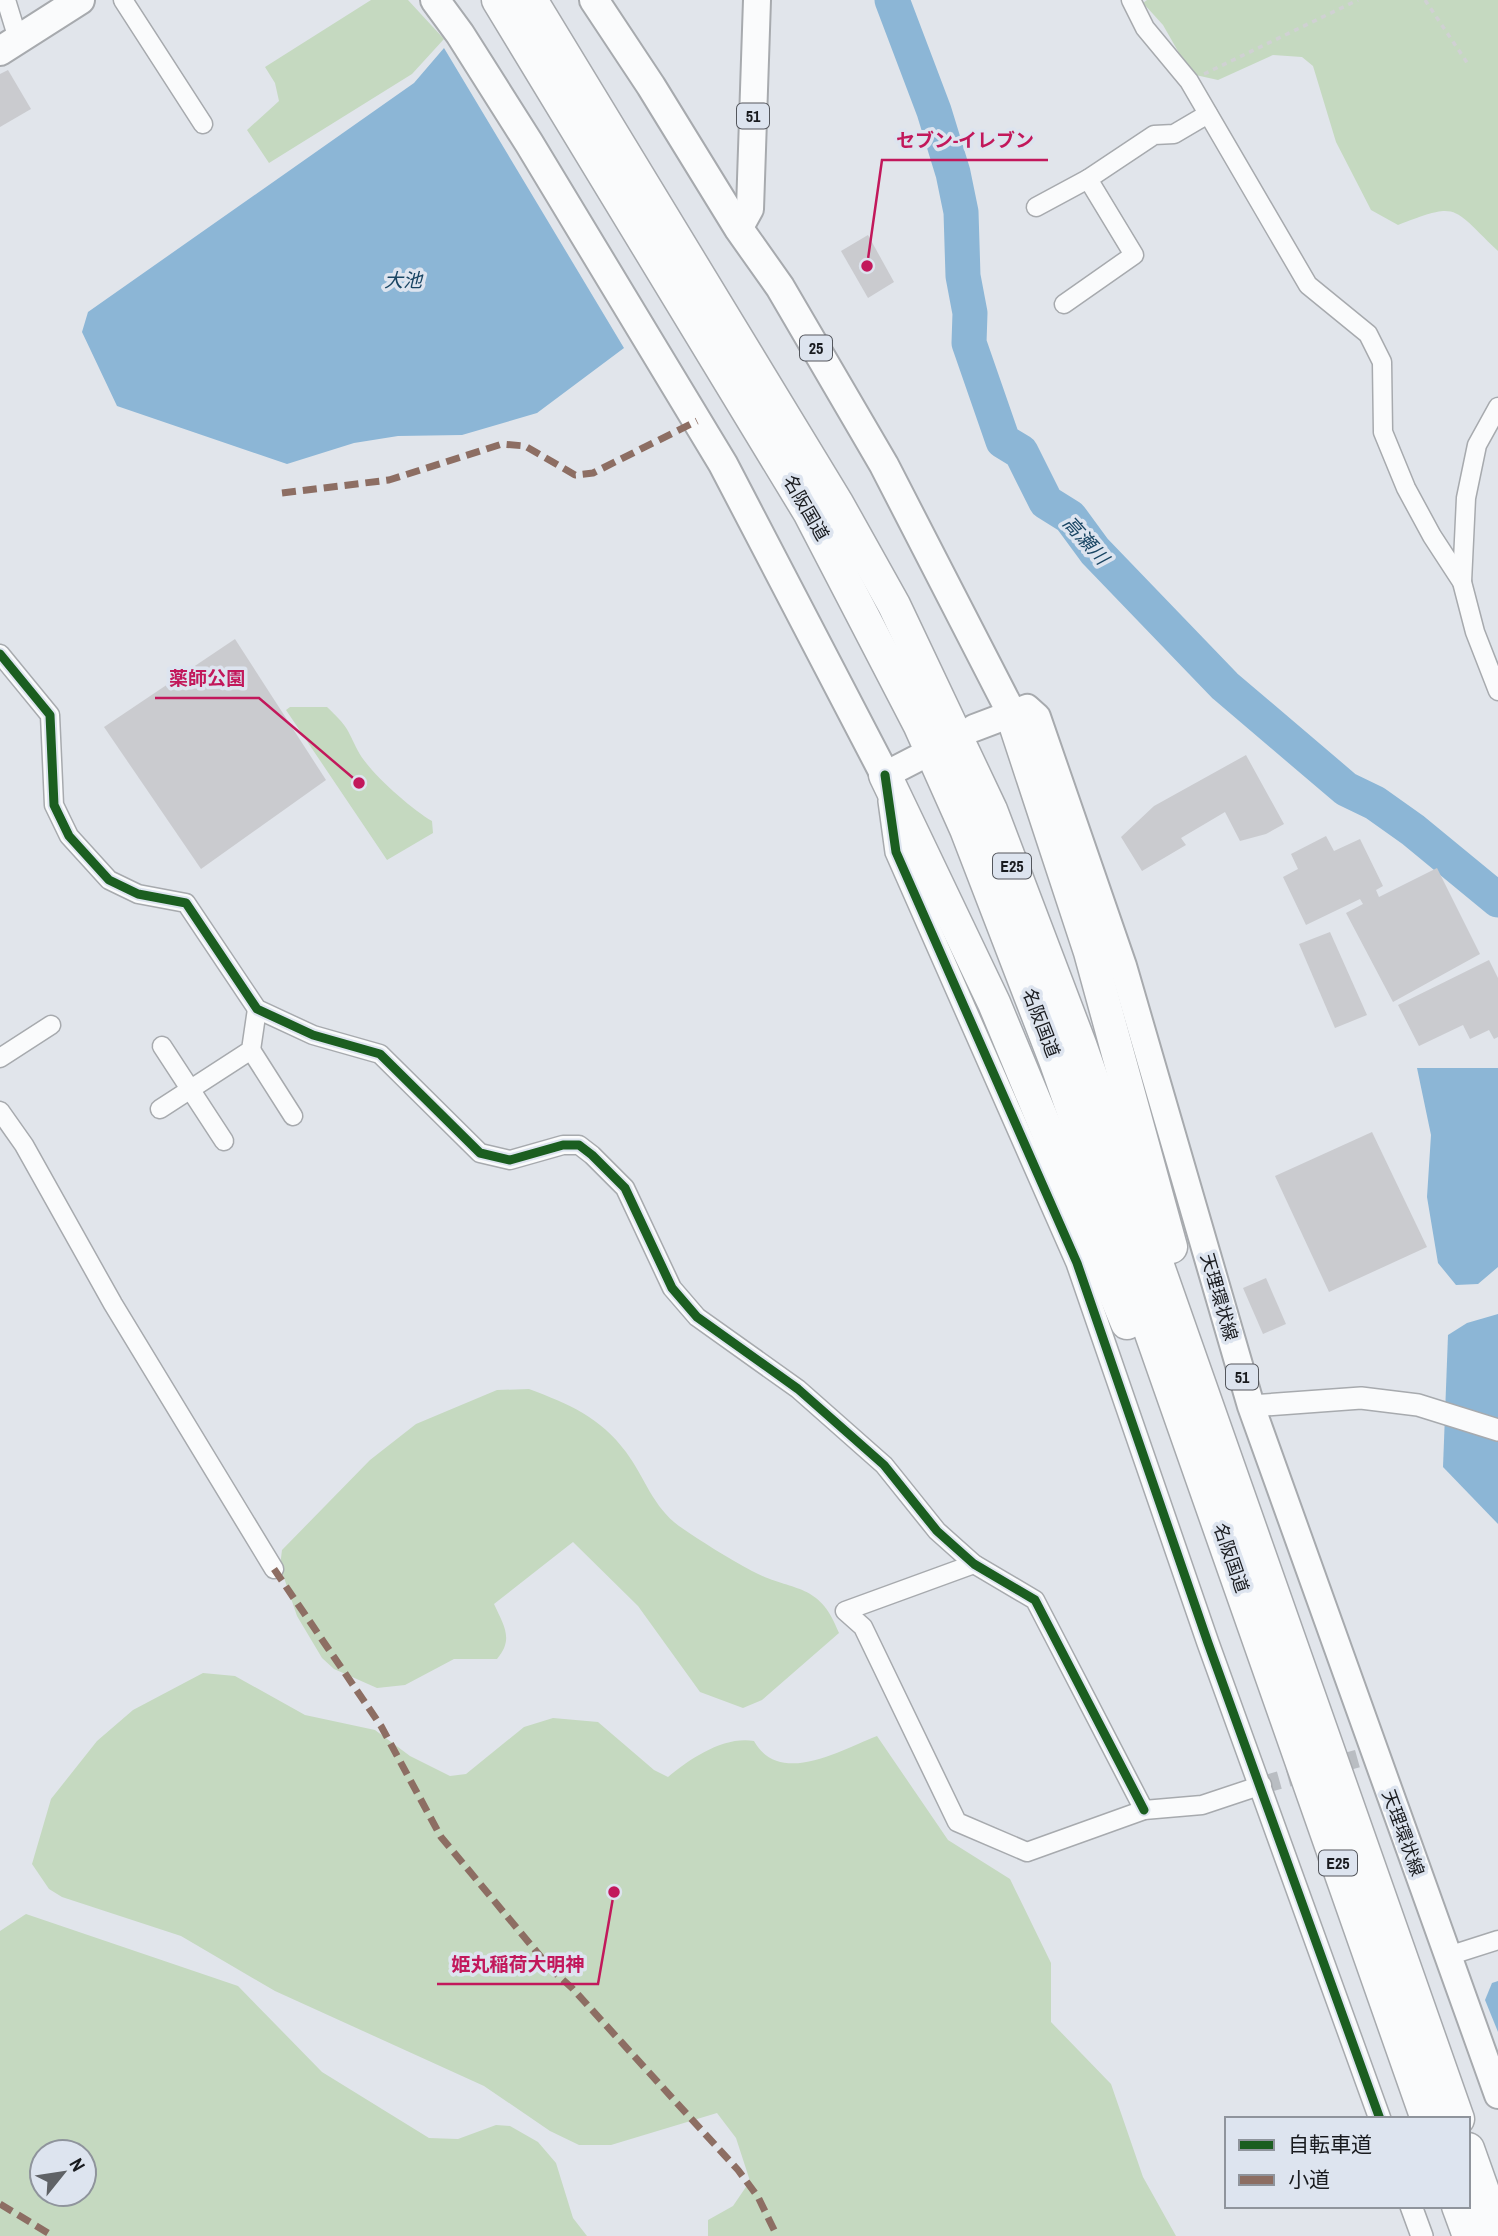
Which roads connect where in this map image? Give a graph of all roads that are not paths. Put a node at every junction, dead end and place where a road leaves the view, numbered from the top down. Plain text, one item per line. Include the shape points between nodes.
1 (6, 0) edge
2 (80, 0) edge
3 (123, 0) edge
4 (435, 0) edge
5 (498, 0) edge
6 (531, 0) edge
7 (594, 0) edge
8 (757, 0) edge
9 (1130, 0) edge
10 (9, 45) edge
11 (1208, 114) junction
12 (203, 124) dead end
13 (1088, 179) junction
14 (1036, 207) dead end
15 (739, 229) junction
16 (1064, 304) dead end
17 (1498, 407) edge
18 (1462, 582) junction
19 (0, 654) edge
20 (1498, 691) edge
21 (1011, 712) junction
22 (974, 728) dead end
23 (916, 759) dead end
24 (885, 775) junction
25 (257, 1009) junction
26 (51, 1025) dead end
27 (162, 1046) dead end
28 (251, 1050) junction
29 (0, 1058) edge
30 (189, 1090) junction
31 (160, 1109) dead end
32 (0, 1111) edge
33 (293, 1116) dead end
34 (224, 1141) dead end
35 (1251, 1406) junction
36 (1498, 1430) edge
37 (974, 1564) junction
38 (274, 1569) dead end
39 (1248, 1608) junction
40 (1262, 1786) junction
41 (1346, 1800) junction
42 (1144, 1811) junction
43 (1498, 1940) edge
44 (1448, 1956) junction
45 (1498, 2095) edge
46 (1379, 2117) edge
47 (1426, 2117) edge
48 (1457, 2117) edge
49 (1470, 2154) edge
50 (1412, 2208) edge
51 (1459, 2208) edge
52 (1498, 2234) edge
53 (1422, 2236) edge
54 (1469, 2236) edge

1 - 10 street
2 - 10 highway
3 - 12 street
4 - 24 highway via 529,143 723,464
5 - 39 highway, 名阪国道 / E25 via 809,512 920,726 966,829 1055,1060
6 - 41 highway, 名阪国道 / E25 via 798,435 894,605 945,708 991,810 1072,1023
7 - 15 highway, 25
8 - 15 main road, 51 via 750,209
9 - 11 street
11 - 13 street via 1174,134 1154,135
11 - 18 street via 1308,285 1368,334 1382,362 1383,432 1406,488
13 - 14 street
13 - 16 street via 1133,255
15 - 21 highway, 25 via 780,287 884,465
17 - 18 street via 1474,458 1466,498
18 - 20 street
19 - 25 street via 50,715 54,805 69,836 109,880 138,894 186,903
21 - 22 main road
21 - 35 main road, 天理環状線 / 51 via 1027,708 1037,717 1123,966
21 - 41 highway, E25 via 1090,952 1189,1317 1304,1654
23 - 24 main road
24 - 39 highway, E25 via 993,1003
24 - 40 street via 896,852 1077,1263
25 - 28 street
25 - 37 street via 313,1035 380,1054 480,1153 510,1160 579,1145 592,1155 625,1188 672,1288 697,1317 799,1389 884,1465 937,1531
26 - 29 street
27 - 30 street
28 - 30 street
28 - 33 street
30 - 31 street
30 - 34 street
32 - 38 street
35 - 36 street via 1361,1398 1418,1405
35 - 44 main road, 天理環状線 / 51
37 - 42 street via 1035,1600
37 - 42 street via 845,1611 863,1627 957,1822 1027,1852
39 - 47 highway, 名阪国道 / E25
40 - 42 street via 1202,1805
40 - 46 street
41 - 48 highway, 名阪国道 / E25
43 - 44 street
44 - 45 main road, 天理環状線 / 51
49 - 52 highway
50 - 53 street
51 - 54 highway

